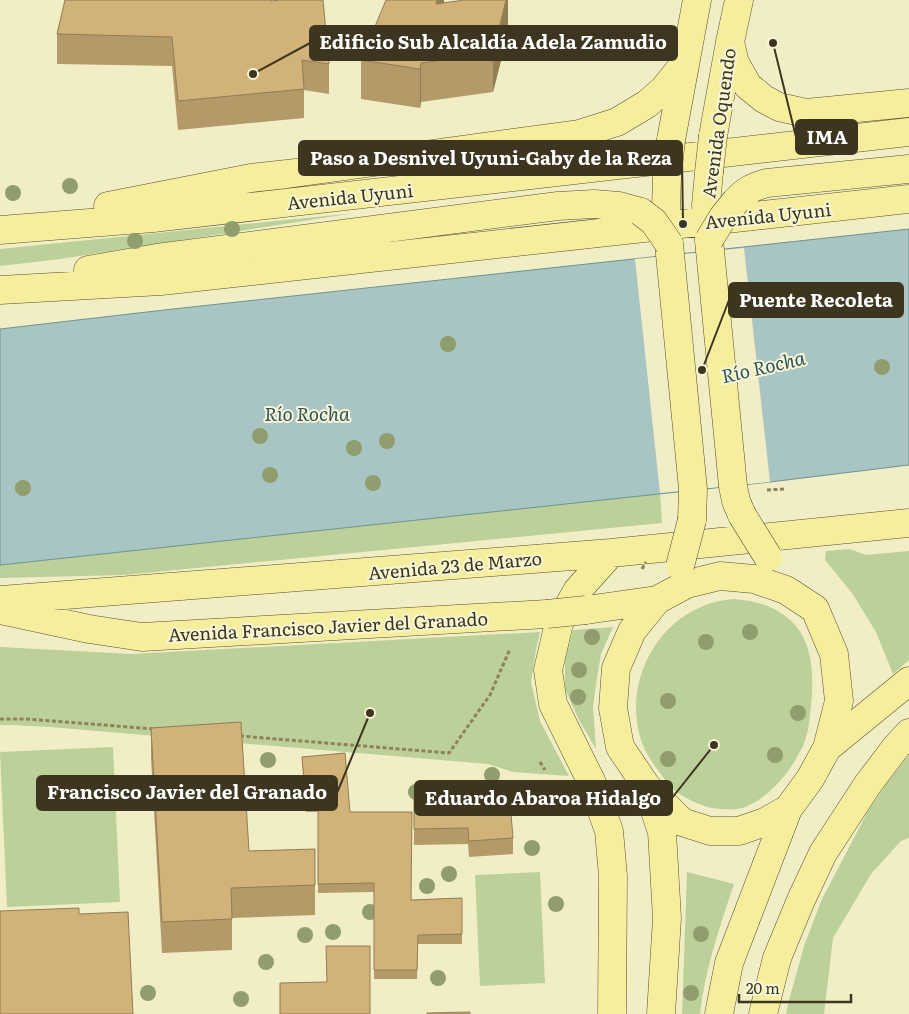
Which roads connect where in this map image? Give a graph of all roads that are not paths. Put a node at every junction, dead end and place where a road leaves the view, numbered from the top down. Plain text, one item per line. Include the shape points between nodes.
1 (697, 0) edge
2 (738, 0) edge
3 (730, 42) junction
4 (684, 64) junction
5 (909, 103) edge
6 (909, 132) edge
7 (909, 169) edge
8 (909, 199) edge
9 (0, 226) edge
10 (0, 230) edge
11 (709, 246) junction
12 (669, 250) junction
13 (0, 286) edge
14 (0, 290) edge
15 (909, 523) edge
16 (611, 553) junction
17 (0, 600) edge
18 (657, 600) junction
19 (815, 609) junction
20 (0, 610) edge
21 (909, 681) edge
22 (909, 733) edge
23 (827, 748) junction
24 (647, 787) junction
25 (788, 809) junction
26 (612, 1014) edge
27 (661, 1014) edge
28 (719, 1014) edge
29 (762, 1014) edge

1 - 4 main road
2 - 3 main road, Avenida Oquendo
3 - 5 main road via 735,63 748,86 779,107 806,113
3 - 11 main road, Avenida Oquendo, bridge via 709,172 706,205
4 - 9 main road via 647,104 617,122 579,134 251,178
4 - 12 main road, bridge via 667,176
6 - 10 main road, Avenida Uyuni via 153,218
7 - 11 main road, bridge via 753,187 723,217
8 - 14 main road, Avenida Uyuni via 161,281
11 - 19 main road, Avenida Oquendo, bridge via 736,501 768,557
12 - 13 main road, bridge via 654,222 640,212 594,204 157,258
12 - 18 main road, bridge via 693,489 692,520 680,566
15 - 16 main road, Avenida 23 de Marzo
16 - 17 main road, Avenida 23 de Marzo
16 - 26 main road via 577,591 559,623 548,670 553,704 592,783 608,831 613,876
18 - 19 main road via 687,584 720,576 754,579 786,590
18 - 20 main road, Avenida Francisco Javier del Granado, bridge via 547,614 142,637
18 - 24 main road via 632,631 616,668 613,708 620,747
19 - 23 main road via 834,654 839,702
21 - 23 main road
22 - 29 main road via 868,784 823,853 777,958
23 - 25 main road
24 - 25 main road via 682,822 710,831 739,831
24 - 27 main road via 662,832 666,918
25 - 28 main road via 729,963

